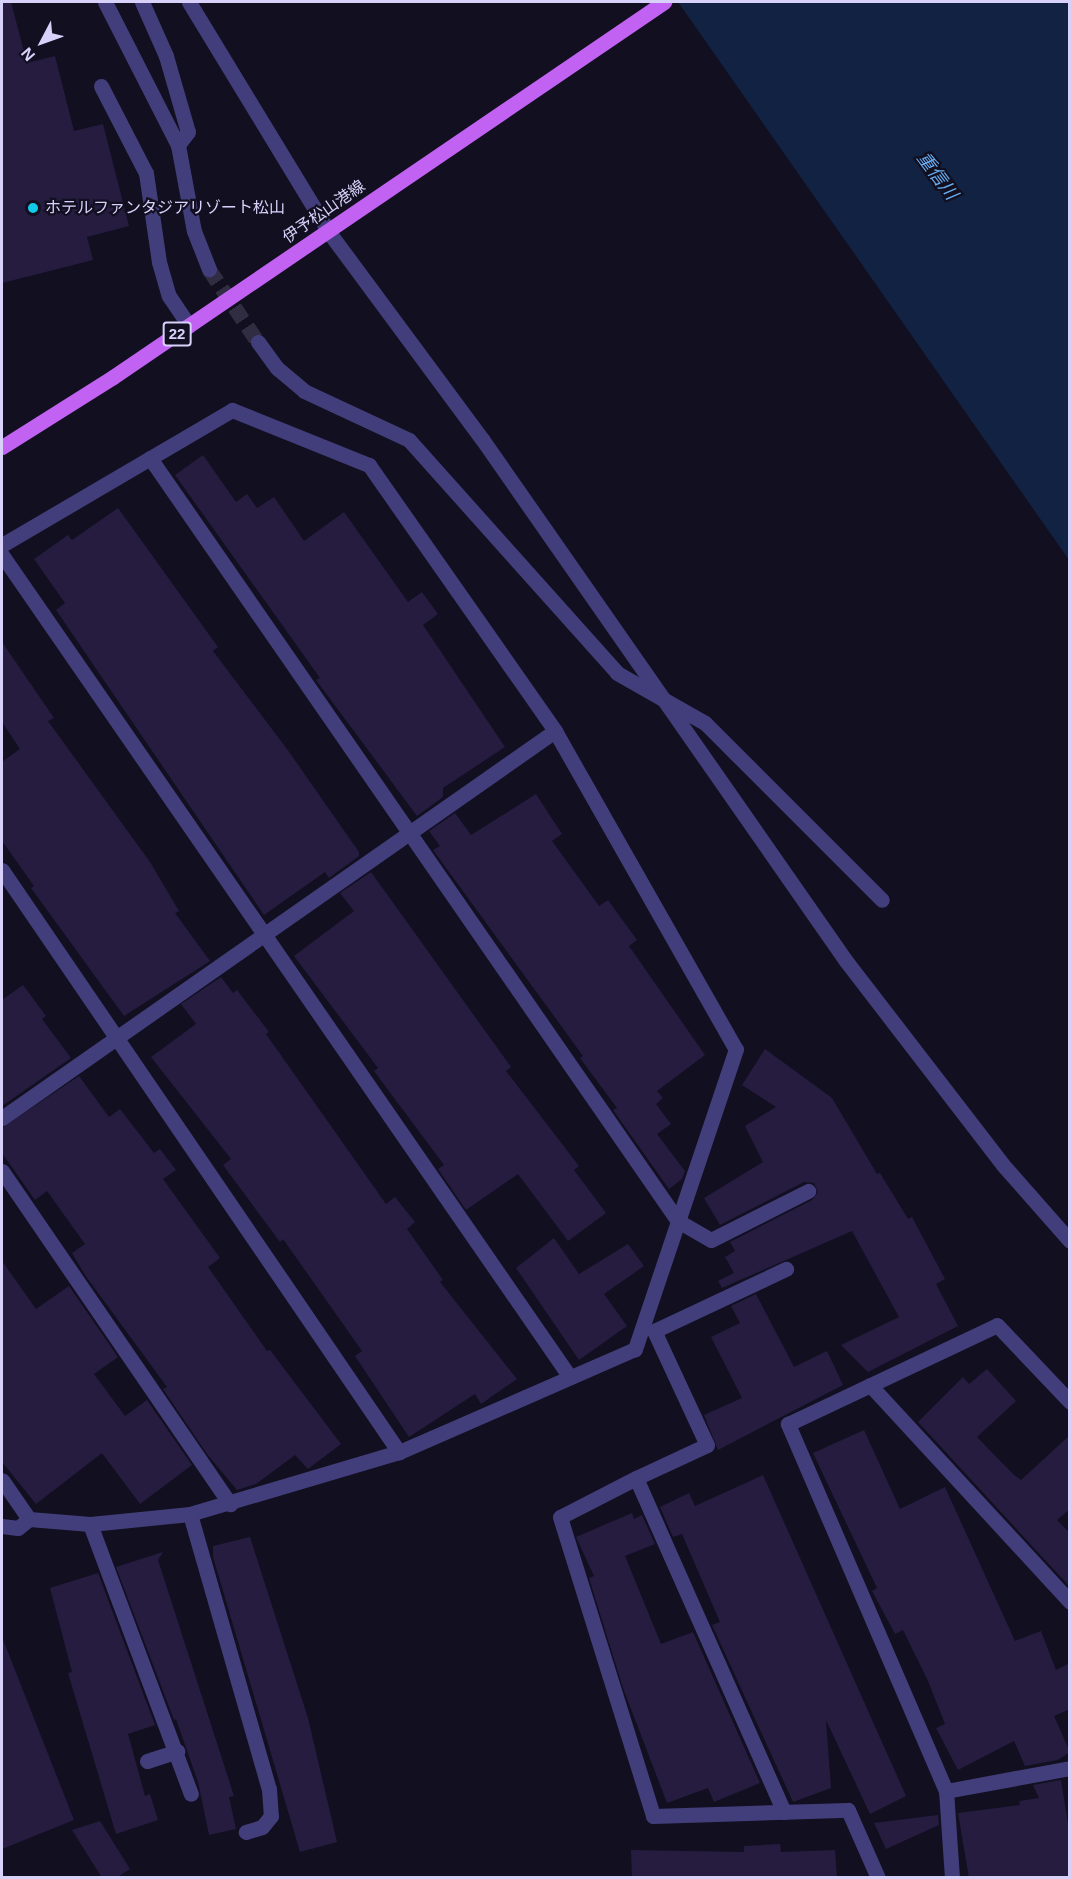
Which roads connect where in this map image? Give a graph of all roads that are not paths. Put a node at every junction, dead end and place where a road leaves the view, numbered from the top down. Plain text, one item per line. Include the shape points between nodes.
1 (105, 2) edge
2 (142, 2) edge
3 (189, 2) edge
4 (664, 2) edge
5 (101, 86) dead end
6 (178, 145) junction
7 (328, 231) junction
8 (209, 269) tunnel mouth
9 (189, 326) junction
10 (258, 342) tunnel mouth
11 (2, 447) edge
12 (150, 458) junction
13 (2, 545) edge
14 (2, 555) edge
15 (665, 700) junction
16 (555, 731) junction
17 (408, 835) junction
18 (2, 870) edge
19 (882, 900) dead end
20 (266, 934) junction
21 (118, 1036) junction
22 (2, 1118) edge
23 (2, 1171) edge
24 (808, 1191) dead end
25 (678, 1221) junction
26 (1070, 1241) edge
27 (786, 1269) dead end
28 (648, 1329) junction
29 (570, 1377) junction
30 (870, 1385) junction
31 (1070, 1402) edge
32 (399, 1452) junction
33 (636, 1478) junction
34 (2, 1480) edge
35 (230, 1504) junction
36 (190, 1514) junction
37 (29, 1519) junction
38 (90, 1524) junction
39 (2, 1526) edge
40 (1070, 1602) edge
41 (177, 1751) junction
42 (147, 1761) dead end
43 (1070, 1768) edge
44 (946, 1791) junction
45 (191, 1794) dead end
46 (784, 1812) junction
47 (246, 1833) dead end
48 (878, 1878) edge
49 (952, 1878) edge

1 - 6 street
2 - 6 street via 166,56 188,132
3 - 7 street
4 - 7 main road, 伊予松山港線 / 22
5 - 9 street via 146,173 159,262 169,296
6 - 8 street via 194,231
7 - 9 main road, 伊予松山港線 / 22
7 - 15 street via 482,439
9 - 11 main road, 伊予松山港線 / 22
10 - 15 street via 277,368 304,391 409,440 617,673
12 - 13 street
12 - 16 street via 232,410 369,465
12 - 17 street
14 - 20 street
15 - 19 street via 705,723
15 - 26 street via 846,961 1003,1165
16 - 17 street
16 - 25 street via 736,1049
17 - 20 street
17 - 25 street
18 - 21 street
20 - 21 street
20 - 29 street
21 - 22 street
21 - 32 street
23 - 35 street
24 - 25 street via 711,1240
25 - 28 street
27 - 28 street
28 - 29 street via 634,1348
28 - 33 street via 708,1445
29 - 32 street
30 - 31 street via 997,1325
30 - 40 street
30 - 44 street via 788,1424
32 - 35 street
33 - 46 street
33 - 46 street via 560,1517 653,1816
34 - 37 street
35 - 36 street
36 - 38 street
36 - 47 street via 268,1789 271,1816 262,1827
37 - 38 street
37 - 39 street via 18,1528
38 - 41 street
41 - 42 street
41 - 45 street
43 - 44 street
44 - 49 street
46 - 48 street via 848,1810

